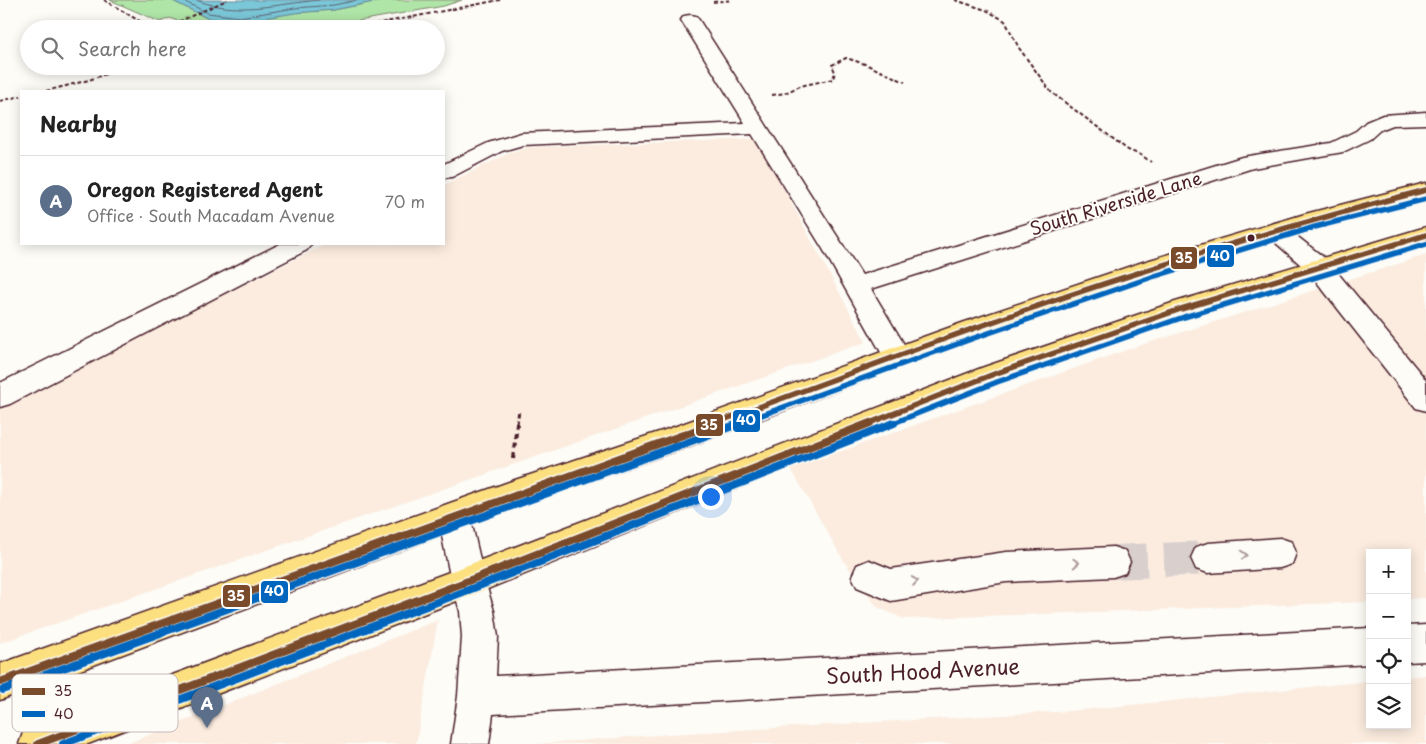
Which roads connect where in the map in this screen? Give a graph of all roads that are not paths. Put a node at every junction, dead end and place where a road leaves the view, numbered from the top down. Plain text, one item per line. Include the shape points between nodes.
1 (690, 20) dead end
2 (1426, 118) edge
3 (758, 128) junction
4 (445, 172) edge
5 (1426, 190) edge
6 (1276, 231) junction
7 (1426, 235) edge
8 (297, 245) edge
9 (1318, 266) junction
10 (857, 285) junction
11 (897, 356) junction
12 (0, 396) edge
13 (1426, 400) edge
14 (454, 516) junction
15 (1280, 553) dead end
16 (1208, 558) tunnel mouth
17 (1113, 562) tunnel mouth
18 (869, 576) dead end
19 (468, 581) junction
20 (1426, 643) edge
21 (1411, 644) edge
22 (1366, 646) edge
23 (22, 674) edge
24 (12, 678) edge
25 (0, 682) edge
26 (178, 691) edge
27 (477, 696) junction
28 (70, 732) edge
29 (38, 744) edge
30 (470, 744) edge

1 - 3 street
2 - 10 street, South Riverside Lane via 1390,119 1336,148 1250,162
3 - 4 street via 521,139
3 - 10 street
5 - 6 main road
6 - 9 street
6 - 11 main road via 1143,271
7 - 9 main road
8 - 12 street
9 - 13 street
9 - 19 main road via 1181,309 994,374
10 - 11 street
11 - 14 main road via 678,438
14 - 19 street
14 - 23 main road
16 -> 15 street
18 -> 17 street via 892,585 1006,567
19 - 26 main road
19 - 27 street via 477,611 480,637
20 - 21 street
22 - 27 street, South Hood Avenue
24 - 25 main road
27 - 30 street
28 - 29 main road

